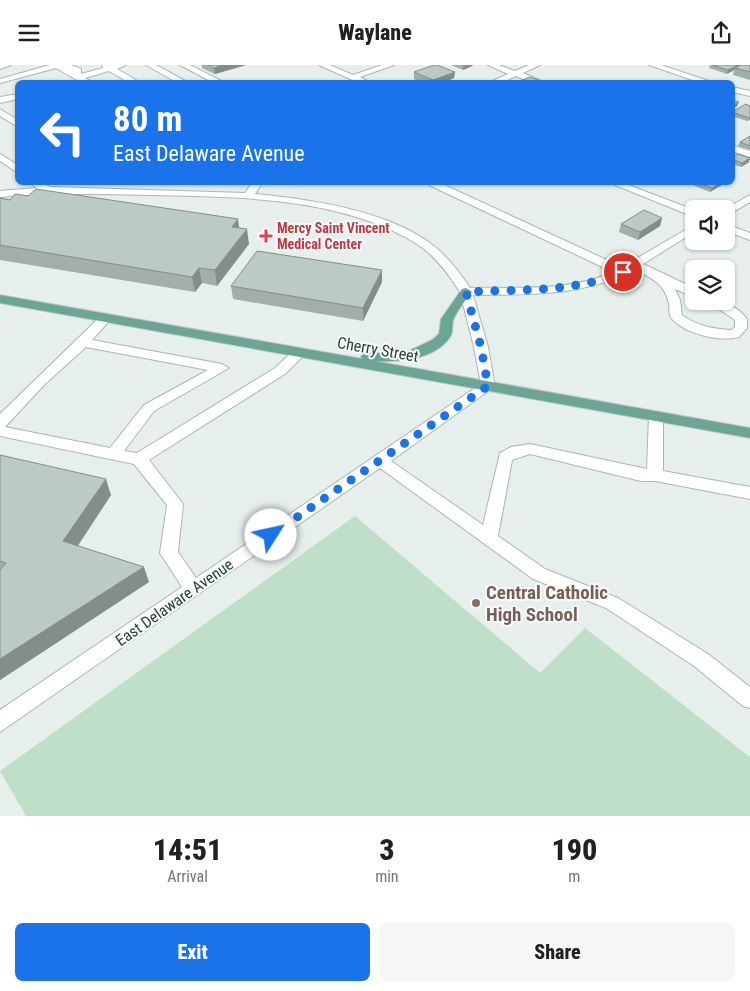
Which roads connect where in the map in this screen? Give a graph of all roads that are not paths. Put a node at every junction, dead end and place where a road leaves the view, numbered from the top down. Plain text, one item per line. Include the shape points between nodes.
1 (7, 65) edge
2 (59, 65) edge
3 (122, 65) edge
4 (150, 65) edge
5 (184, 65) edge
6 (323, 65) edge
7 (390, 65) edge
8 (492, 65) edge
9 (536, 65) edge
10 (653, 65) edge
11 (0, 67) edge
12 (106, 67) edge
13 (515, 73) junction
14 (79, 76) junction
15 (354, 77) junction
16 (85, 80) edge
17 (131, 80) edge
18 (179, 80) edge
19 (215, 80) edge
20 (360, 80) edge
21 (499, 80) edge
22 (534, 80) edge
23 (701, 80) edge
24 (0, 81) edge
25 (735, 90) edge
26 (750, 94) edge
27 (15, 97) edge
28 (0, 100) edge
29 (0, 112) edge
30 (15, 122) edge
31 (735, 149) edge
32 (750, 154) edge
33 (0, 157) edge
34 (15, 168) edge
35 (38, 185) edge
36 (255, 185) edge
37 (437, 185) edge
38 (620, 185) edge
39 (92, 187) edge
40 (48, 190) junction
41 (0, 194) edge
42 (250, 197) junction
43 (750, 198) edge
44 (735, 207) edge
45 (685, 210) edge
46 (735, 231) edge
47 (685, 234) edge
48 (750, 237) edge
49 (635, 265) junction
50 (623, 272) junction
51 (662, 279) junction
52 (685, 289) edge
53 (466, 292) junction
54 (0, 299) edge
55 (730, 310) edge
56 (106, 318) junction
57 (82, 342) junction
58 (301, 353) junction
59 (488, 386) junction
60 (656, 416) junction
61 (0, 423) edge
62 (0, 431) edge
63 (750, 433) edge
64 (114, 453) junction
65 (139, 459) junction
66 (379, 461) junction
67 (655, 475) junction
68 (750, 493) edge
69 (489, 538) junction
70 (193, 589) junction
71 (750, 699) edge
72 (0, 723) edge

1 - 11 street
2 - 14 street via 78,71
2 - 24 street
3 - 12 street
4 - 18 street
5 - 19 street
6 - 15 street
7 - 15 street
8 - 13 street
9 - 13 street
10 - 23 street
12 - 14 street
12 - 17 street
13 - 21 street
13 - 22 street
14 - 16 street
15 - 20 street
25 - 26 street
27 - 28 street
29 - 30 street
31 - 32 street
33 - 34 street
35 - 40 street
36 - 42 street
37 - 50 street
38 - 45 street
39 - 40 street
39 - 42 street
40 - 41 street
42 - 53 street via 346,212 396,228 419,240 439,257
43 - 44 street
46 - 48 street
47 - 49 street
49 - 50 street
49 - 51 street
50 - 53 street via 572,287
51 - 52 street
51 - 55 street via 673,293 676,316 687,326 706,332 734,334 741,328 741,319
53 - 58 main road via 447,319 445,335 420,353 398,358
53 - 59 street
54 - 56 main road, Cherry Street
56 - 57 street
56 - 58 main road, Cherry Street
57 - 61 street
57 - 64 street via 222,368 149,408
58 - 59 main road, Cherry Street
58 - 65 street via 280,371
59 - 60 main road, Cherry Street
59 - 66 street, East Delaware Avenue
60 - 63 main road, Cherry Street
60 - 67 street
62 - 64 street
64 - 65 street
65 - 70 street via 175,505 170,553
66 - 69 street
66 - 70 street, East Delaware Avenue
67 - 68 street
67 - 69 street via 641,475 530,449 516,451 505,457
69 - 71 street via 539,574 612,603 701,660
70 - 72 street, East Delaware Avenue

